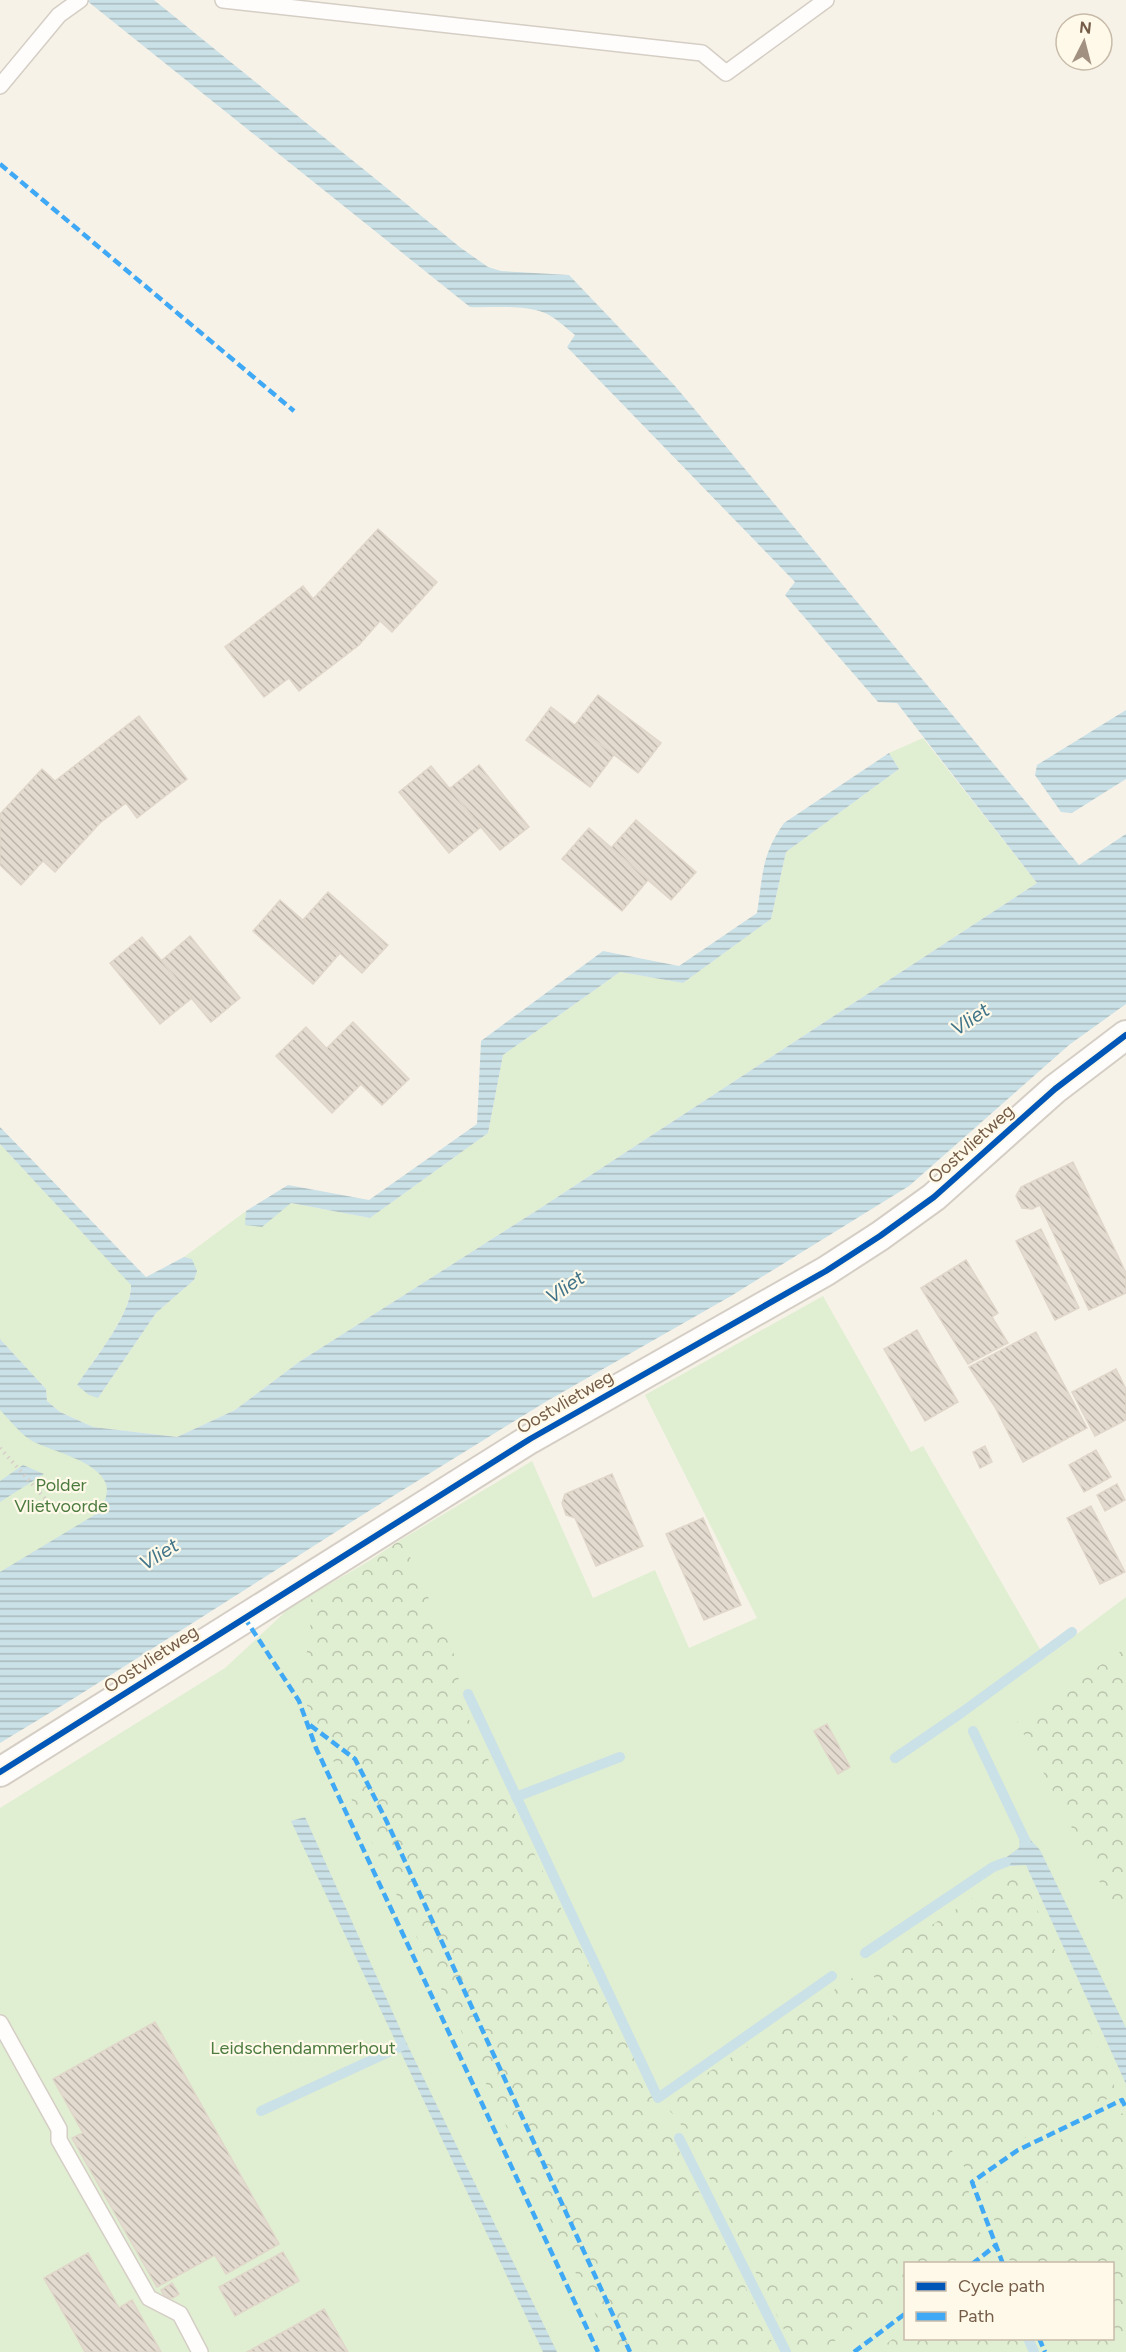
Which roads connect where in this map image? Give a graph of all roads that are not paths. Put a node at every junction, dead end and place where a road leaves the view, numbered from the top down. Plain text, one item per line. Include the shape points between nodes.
1 (80, 0) edge
2 (223, 0) edge
3 (826, 0) edge
4 (0, 86) edge
5 (1126, 1035) edge
6 (0, 1772) edge
7 (0, 2023) edge
8 (200, 2352) edge

1 - 4 lane via 59,15
2 - 3 lane via 702,53 726,73
5 - 6 street, Oostvlietweg via 1055,1089 934,1197 880,1236 826,1271 530,1439
7 - 8 lane via 59,2129 59,2140 149,2298 180,2314

